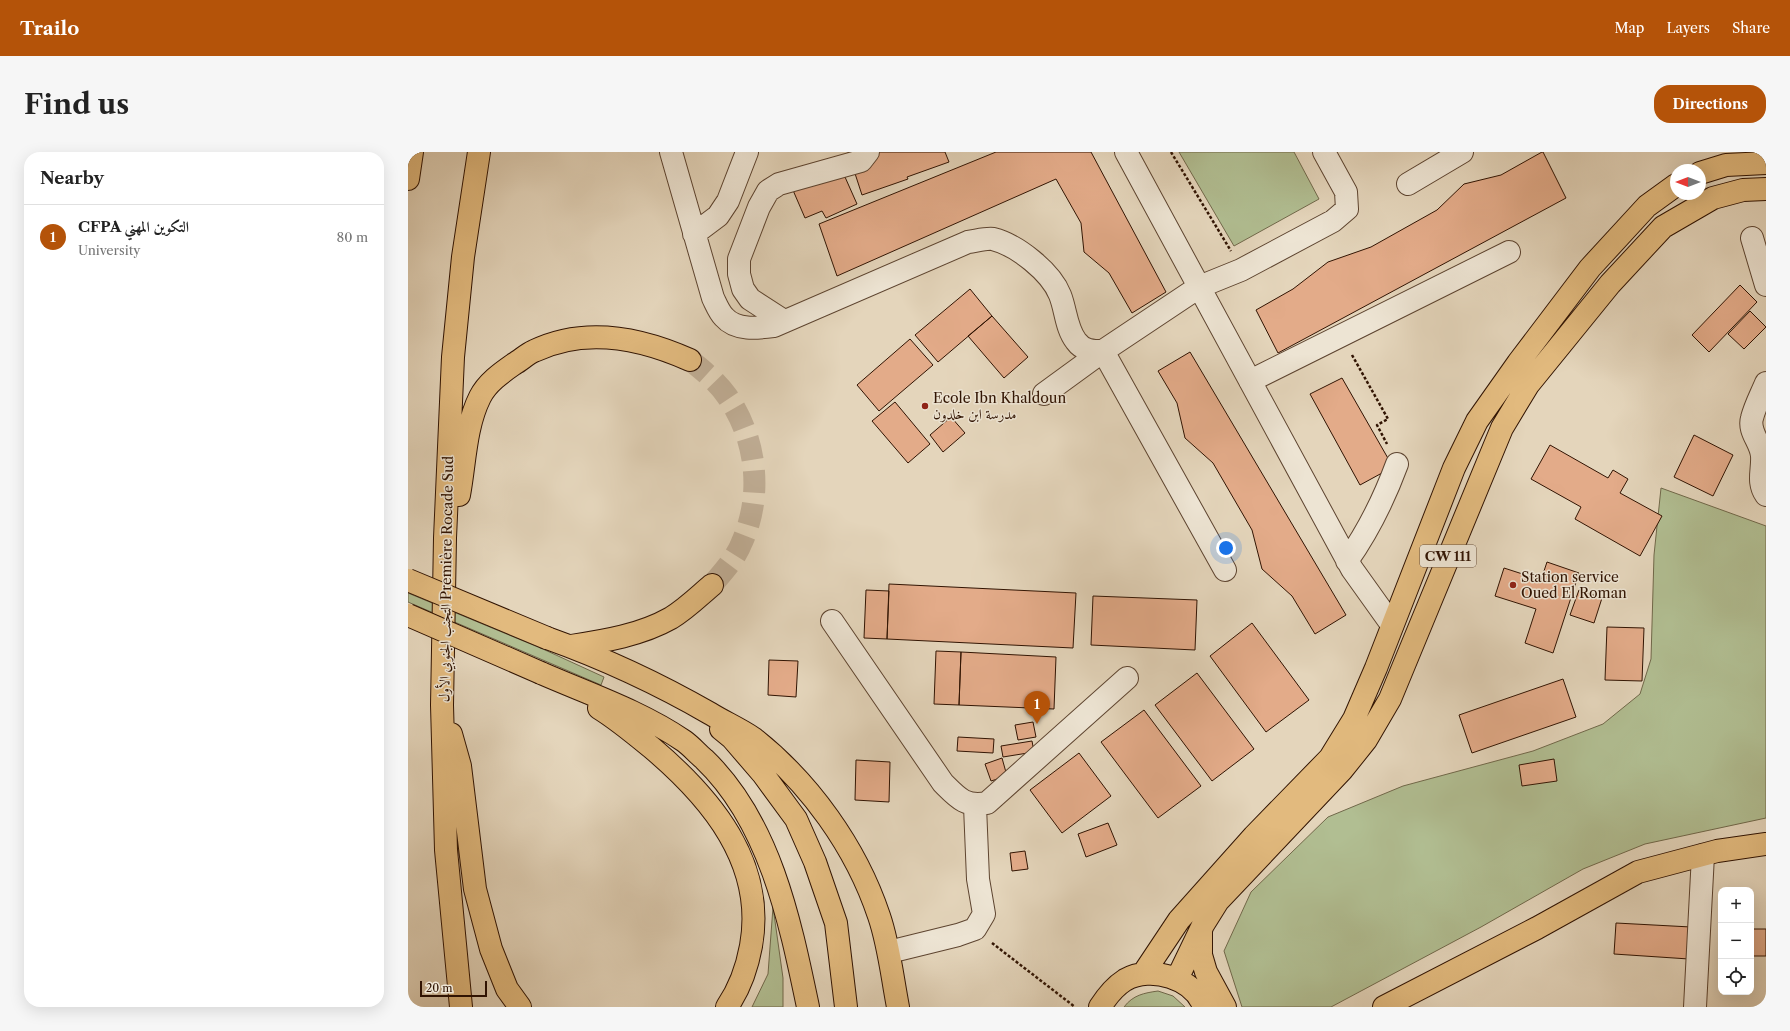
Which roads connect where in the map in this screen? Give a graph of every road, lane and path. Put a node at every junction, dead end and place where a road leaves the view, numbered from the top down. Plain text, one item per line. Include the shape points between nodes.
1 (412, 152) edge
2 (478, 152) edge
3 (671, 152) edge
4 (747, 152) edge
5 (868, 152) edge
6 (1126, 152) edge
7 (1171, 152) edge
8 (1324, 152) edge
9 (1462, 152) edge
10 (1766, 163) edge
11 (1706, 171) edge
12 (408, 179) edge
13 (1408, 184) dead end
14 (1670, 189) edge
15 (1766, 189) edge
16 (694, 234) junction
17 (1752, 238) dead end
18 (1509, 252) dead end
19 (1241, 270) junction
20 (1766, 285) edge
21 (1199, 287) junction
22 (784, 322) junction
23 (1103, 351) junction
24 (690, 360) tunnel mouth
25 (1359, 367) dead end
26 (1250, 381) junction
27 (1766, 384) edge
28 (1044, 394) dead end
29 (1397, 464) joint
30 (1766, 495) edge
31 (445, 538) junction
32 (1348, 561) junction
33 (1225, 570) dead end
34 (408, 580) edge
35 (712, 584) tunnel mouth
36 (408, 615) edge
37 (832, 621) dead end
38 (1392, 625) junction
39 (571, 646) junction
40 (542, 673) junction
41 (1127, 678) dead end
42 (672, 692) junction
43 (442, 705) junction
44 (975, 806) junction
45 (1766, 844) edge
46 (1703, 855) junction
47 (975, 929) junction
48 (1201, 929) junction
49 (889, 952) junction
50 (1143, 974) junction
51 (1177, 979) junction
52 (1101, 1006) edge
53 (461, 1007) edge
54 (520, 1007) edge
55 (728, 1007) edge
56 (808, 1007) edge
57 (846, 1007) edge
58 (898, 1007) edge
59 (1074, 1007) edge
60 (1204, 1007) edge
61 (1225, 1007) edge
62 (1384, 1007) edge
63 (1695, 1007) edge

1 - 12 main road
2 - 31 main road, التجنب الجنوبي الأول Première Rocade Sud via 463,257 453,358
3 - 16 street
4 - 16 street via 728,201 707,226
5 - 22 street via 861,161 779,184 768,191 759,207 738,259 738,274 750,299
6 - 21 street
7 - 19 path
8 - 19 street via 1346,192 1347,209 1333,221
9 - 13 street
10 - 11 main road via 1726,165
14 - 38 main road via 1647,206 1590,268 1477,421 1454,468
15 - 48 main road, CW 111 via 1743,190 1713,198 1663,227 1610,284 1528,385 1502,428 1390,699 1366,740 1342,770 1218,901
16 - 22 street via 713,298 724,318 737,325 755,329
17 - 20 street
18 - 26 street
19 - 21 street
21 - 23 street
21 - 26 street
22 - 23 street via 968,242 992,239 1012,246 1043,270 1059,293 1076,342 1089,351
23 - 28 street
23 - 33 street
24 - 31 main road via 641,342 586,336 534,351 497,375 480,396 473,414 454,518
25 - 29 path via 1388,419 1377,425
26 - 32 street
27 - 30 street via 1752,419 1752,431 1760,446 1761,488
29 - 32 street via 1378,511
31 - 43 main road, التجنب الجنوبي الأول Première Rocade Sud
32 - 38 street
34 - 39 main road, bridge
35 - 39 main road via 672,618 642,631
36 - 40 main road, bridge
37 - 44 street via 943,783 959,799
38 - 50 main road via 1354,719 1330,758 1254,836 1179,920
39 - 42 main road
40 - 55 main road via 607,713 658,753 684,776 727,829 748,878 754,916 746,971
40 - 56 main road via 649,720 685,742 718,772 751,823 771,868 792,930
41 - 44 street via 987,804
42 - 49 main road via 752,737 789,770 821,806 866,882 879,915
42 - 57 main road via 732,738 763,774 796,819 815,862 836,923
43 - 53 main road, التجنب الجنوبي الأول Première Rocade Sud via 446,850
43 - 54 main road via 460,766 475,889 491,949 507,989
44 - 47 street via 978,879 984,914
45 - 46 main road
46 - 62 main road via 1638,872 1538,928
46 - 63 street
47 - 49 street
47 - 59 path
48 - 51 main road, CW 111
48 - 61 main road via 1201,955 1206,972
49 - 58 main road
50 - 51 main road via 1161,974
50 - 52 main road via 1126,980 1112,990
51 - 60 main road via 1192,989

